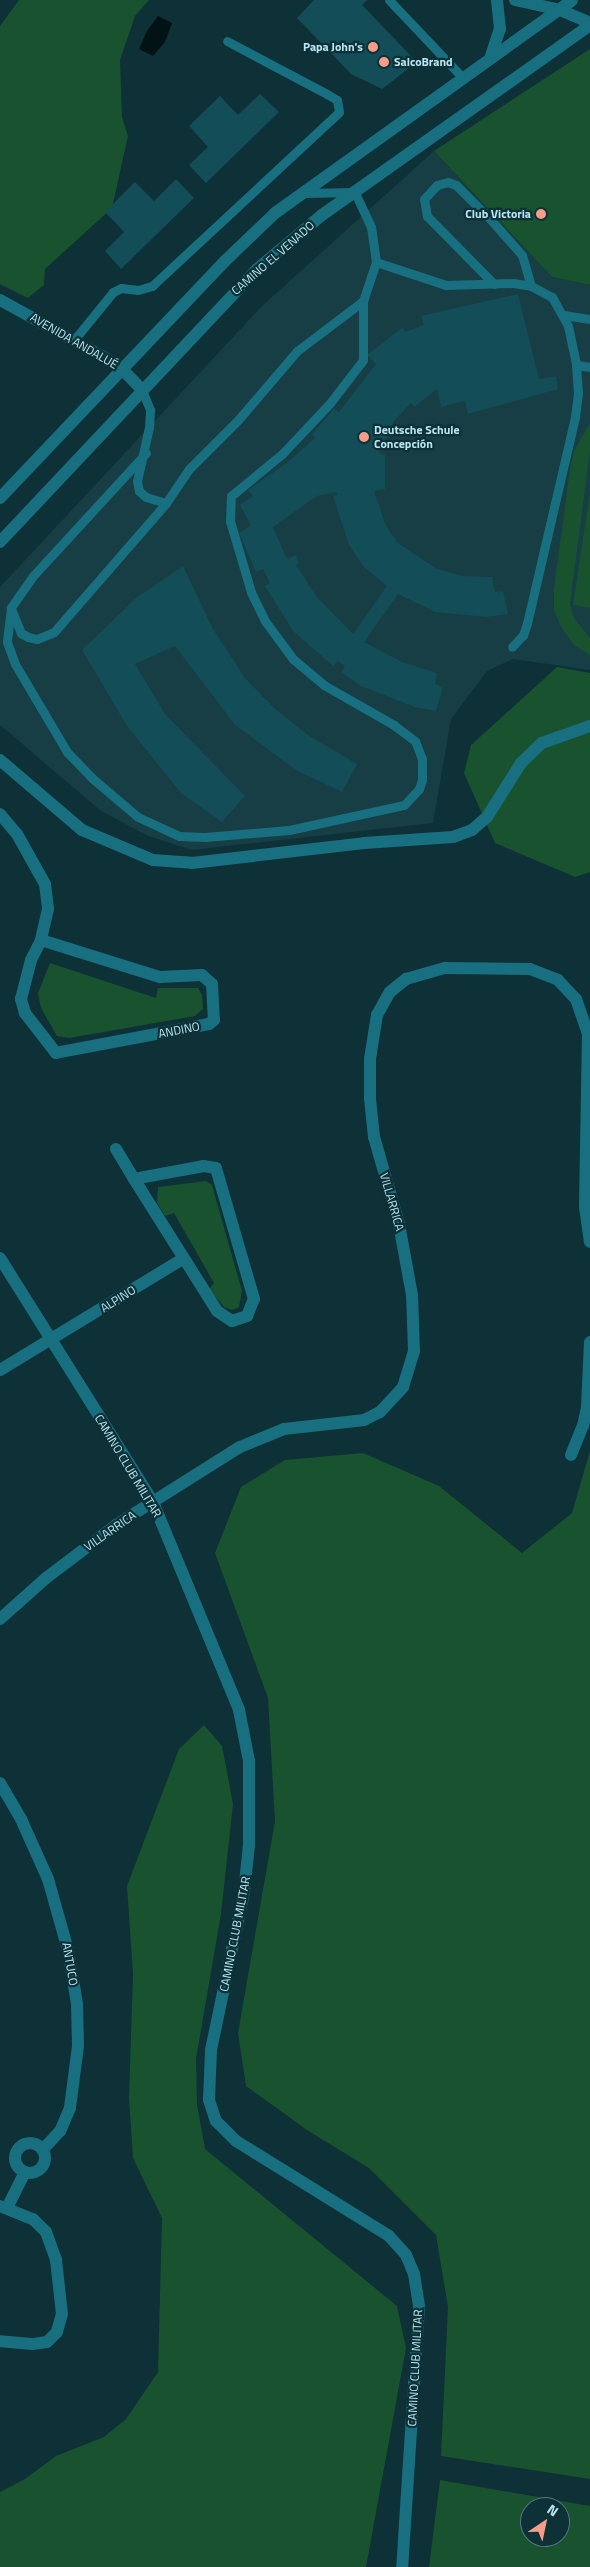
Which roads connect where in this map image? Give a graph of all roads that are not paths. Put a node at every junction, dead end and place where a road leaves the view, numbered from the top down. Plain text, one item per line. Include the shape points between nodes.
1 (389, 0) edge
2 (497, 0) edge
3 (515, 0) edge
4 (572, 0) edge
5 (560, 10) junction
6 (590, 24) edge
7 (227, 41) dead end
8 (490, 59) junction
9 (463, 78) junction
10 (355, 192) junction
11 (298, 194) junction
12 (376, 262) junction
13 (494, 284) junction
14 (532, 286) junction
15 (0, 300) edge
16 (363, 301) junction
17 (564, 315) junction
18 (590, 318) edge
19 (74, 340) junction
20 (576, 365) junction
21 (590, 367) edge
22 (122, 369) junction
23 (142, 390) junction
24 (146, 452) junction
25 (0, 498) edge
26 (166, 503) junction
27 (0, 542) edge
28 (12, 608) junction
29 (512, 647) dead end
30 (590, 726) edge
31 (0, 760) edge
32 (0, 814) edge
33 (41, 940) junction
34 (116, 1149) dead end
35 (134, 1179) junction
36 (590, 1242) edge
37 (0, 1258) edge
38 (184, 1258) junction
39 (51, 1338) junction
40 (590, 1342) edge
41 (0, 1370) edge
42 (571, 1455) dead end
43 (153, 1502) junction
44 (0, 1619) edge
45 (2, 1789) edge
46 (42, 2149) junction
47 (25, 2172) junction
48 (4, 2207) edge
49 (0, 2342) edge
50 (402, 2567) edge

1 - 9 lane
2 - 8 street via 500,29
3 - 5 street
4 - 5 street
5 - 6 street
5 - 8 street
6 - 10 street, CAMINO EL VENADO
7 - 19 lane via 328,94 337,100 339,112 152,286 138,290 121,288 113,292
8 - 9 street
9 - 11 street
10 - 11 lane
10 - 12 lane via 371,227
10 - 23 street, CAMINO EL VENADO via 256,270
11 - 22 street via 249,236
12 - 13 lane via 446,285
12 - 16 lane
13 - 14 lane
13 - 14 lane via 427,216 424,199 437,185 448,182 456,186 497,226 524,259
14 - 17 lane via 552,297
15 - 19 street, AVENIDA ANDALUÉ
16 - 26 lane via 296,352 238,420 189,469
16 - 28 lane via 363,360 330,403 282,454 231,496 230,521 251,592 266,622 293,659 324,685 394,725 415,741 423,770 419,789 413,797 393,810 289,830 206,837 179,836 156,827 113,798 67,752 12,656 7,642
17 - 18 lane
17 - 20 lane
19 - 22 street, AVENIDA ANDALUÉ
20 - 21 lane
20 - 29 lane via 578,393 567,452 527,622
22 - 23 street, AVENIDA ANDALUÉ
22 - 25 street
23 - 24 lane via 150,410
23 - 27 street, CAMINO EL VENADO
24 - 26 lane via 137,481 138,491
24 - 28 lane via 33,576
26 - 28 lane via 54,632 37,639 21,633
30 - 31 street via 542,743 521,764 487,817 472,830 453,837 364,843 192,863 153,860 82,830
32 - 33 street, ANDINO via 17,834 45,884 48,909
33 - 33 street, ANDINO via 160,977 202,975 212,984 214,1020 209,1024 56,1053 25,1013 21,1000 31,960
34 - 35 street
35 - 38 street
35 - 38 street via 204,1166 216,1168 254,1299 249,1314 232,1321 220,1315
36 - 43 street, VILLARRICA via 585,1207 588,1032 576,999 558,980 530,970 445,968 406,979 390,992 377,1015 370,1059 370,1099 374,1136 399,1224 412,1295 414,1351 409,1376 398,1396 371,1417 353,1423 272,1432
37 - 39 street, CAMINO CLUB MILITAR
38 - 39 street, ALPINO
39 - 41 street, ALPINO
39 - 43 street, CAMINO CLUB MILITAR
40 - 42 street via 584,1426
43 - 44 street, VILLARRICA via 81,1551
43 - 50 street, CAMINO CLUB MILITAR via 223,1665 239,1710 249,1761 249,1836 244,1892 211,2050 209,2100 216,2121 236,2141 389,2236 406,2254 414,2274 419,2308
45 - 46 street, ANTUCO via 48,1879 68,1950 77,2004 78,2046 70,2108 60,2131
46 - 47 street via 46,2158 42,2168 34,2173
46 - 47 street via 30,2143 18,2149 15,2162
47 - 48 street
48 - 49 street via 33,2219 51,2241 60,2278 62,2320 57,2332 47,2342

